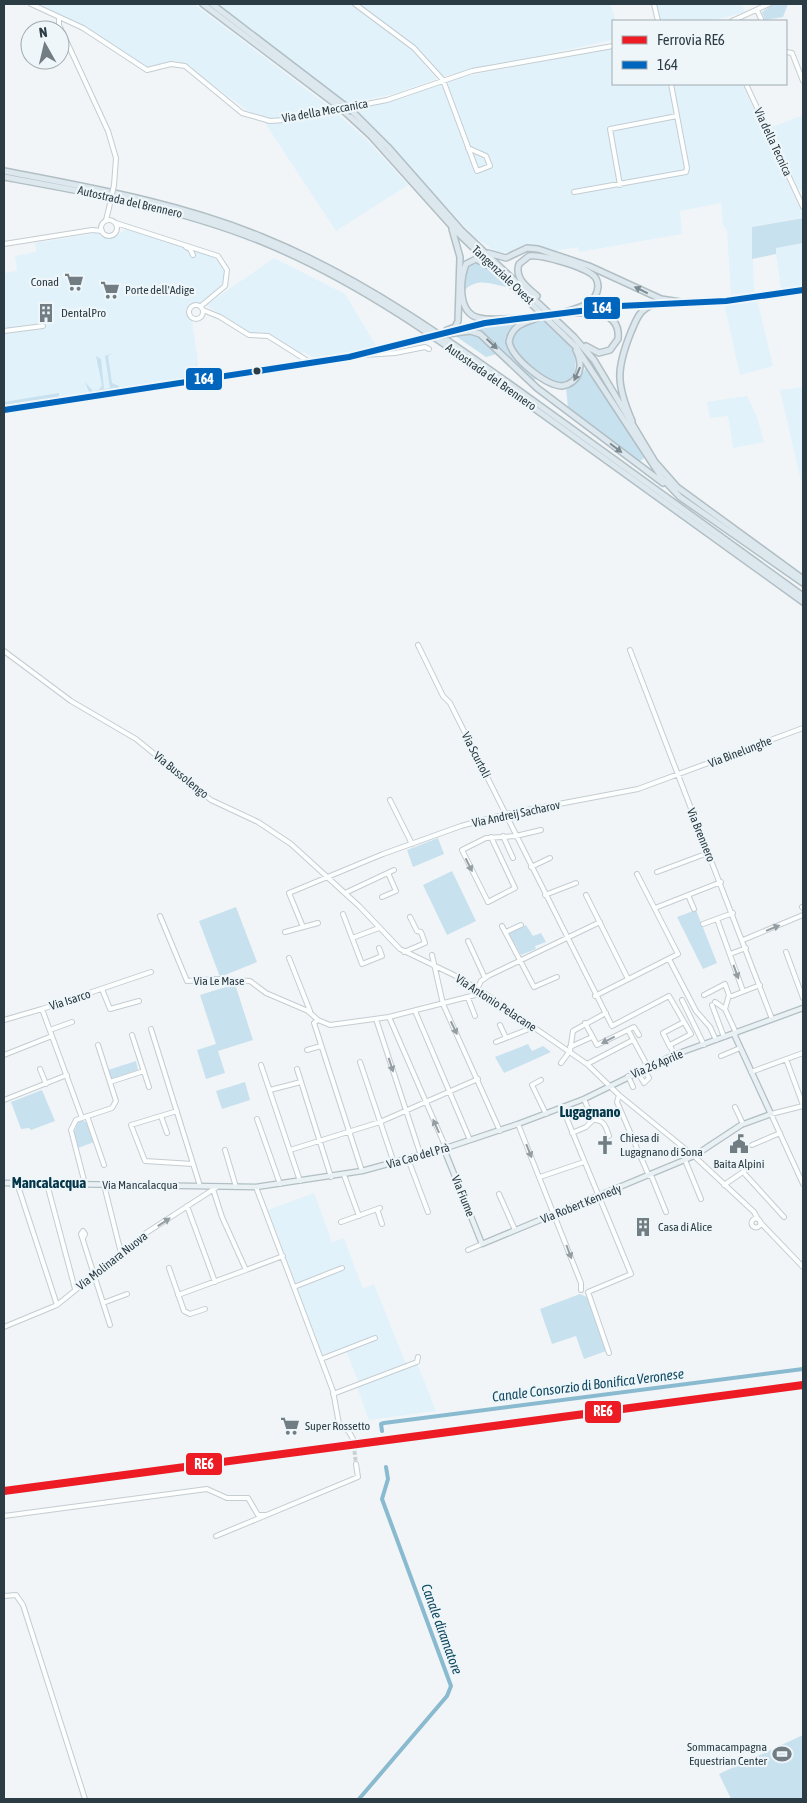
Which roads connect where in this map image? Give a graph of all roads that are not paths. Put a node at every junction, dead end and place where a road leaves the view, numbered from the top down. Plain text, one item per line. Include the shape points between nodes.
1 (31, 4) edge
2 (203, 4) edge
3 (213, 4) edge
4 (357, 4) edge
5 (654, 4) edge
6 (769, 4) edge
7 (757, 10) junction
8 (59, 18) junction
9 (658, 20) edge
10 (734, 20) edge
11 (762, 20) edge
12 (612, 46) edge
13 (787, 52) edge
14 (443, 80) junction
15 (803, 81) edge
16 (671, 85) edge
17 (746, 85) edge
18 (677, 116) junction
19 (468, 148) junction
20 (4, 172) edge
21 (4, 176) edge
22 (620, 185) junction
23 (574, 192) dead end
24 (802, 200) edge
25 (803, 207) edge
26 (109, 210) junction
27 (444, 219) junction
28 (106, 220) junction
29 (114, 222) junction
30 (126, 226) junction
31 (102, 229) junction
32 (117, 229) junction
33 (461, 230) junction
34 (170, 239) junction
35 (4, 244) edge
36 (193, 256) dead end
37 (803, 290) edge
38 (654, 304) junction
39 (687, 304) junction
40 (535, 306) junction
41 (202, 308) junction
42 (548, 310) junction
43 (572, 311) junction
44 (212, 315) junction
45 (557, 315) joint
46 (202, 316) junction
47 (542, 316) joint
48 (535, 318) junction
49 (519, 319) junction
50 (549, 319) junction
51 (43, 326) dead end
52 (565, 327) junction
53 (4, 331) edge
54 (447, 332) junction
55 (436, 335) joint
56 (430, 349) dead end
57 (358, 355) junction
58 (311, 363) junction
59 (4, 410) edge
60 (636, 433) junction
61 (680, 496) junction
62 (803, 579) edge
63 (803, 583) edge
64 (803, 596) edge
65 (803, 602) edge
66 (418, 644) dead end
67 (630, 650) dead end
68 (4, 651) edge
69 (803, 728) edge
70 (677, 776) junction
71 (390, 800) dead end
72 (506, 814) junction
73 (541, 830) dead end
74 (503, 836) junction
75 (516, 836) junction
76 (491, 837) junction
77 (412, 844) junction
78 (708, 852) junction
79 (513, 858) dead end
80 (550, 858) dead end
81 (531, 867) junction
82 (394, 870) dead end
83 (657, 872) dead end
84 (388, 873) junction
85 (637, 874) dead end
86 (330, 878) junction
87 (720, 882) junction
88 (576, 883) dead end
89 (344, 893) junction
90 (545, 895) junction
91 (586, 895) dead end
92 (688, 895) junction
93 (382, 897) dead end
94 (655, 908) junction
95 (694, 909) dead end
96 (733, 913) junction
97 (343, 914) dead end
98 (803, 915) edge
99 (160, 916) dead end
100 (410, 917) dead end
101 (717, 919) junction
102 (600, 922) junction
103 (318, 923) dead end
104 (703, 924) dead end
105 (521, 925) dead end
106 (502, 926) dead end
107 (303, 927) junction
108 (379, 928) junction
109 (285, 932) dead end
110 (506, 932) junction
111 (352, 938) junction
112 (566, 938) junction
113 (743, 940) junction
114 (468, 941) dead end
115 (379, 948) dead end
116 (746, 948) junction
117 (404, 952) junction
118 (786, 952) dead end
119 (432, 954) dead end
120 (730, 954) junction
121 (288, 958) dead end
122 (669, 959) junction
123 (520, 960) junction
124 (434, 966) junction
125 (151, 972) dead end
126 (556, 977) dead end
127 (484, 978) junction
128 (628, 979) junction
129 (760, 985) junction
130 (102, 989) junction
131 (477, 989) junction
132 (743, 991) junction
133 (484, 993) junction
134 (704, 995) dead end
135 (596, 996) junction
136 (732, 996) dead end
137 (468, 998) junction
138 (803, 998) edge
139 (682, 1000) dead end
140 (139, 1001) dead end
141 (443, 1004) junction
142 (803, 1008) edge
143 (42, 1009) junction
144 (726, 1009) junction
145 (415, 1011) junction
146 (310, 1012) junction
147 (606, 1013) junction
148 (475, 1016) dead end
149 (389, 1017) junction
150 (376, 1019) junction
151 (772, 1019) junction
152 (4, 1020) edge
153 (318, 1020) junction
154 (72, 1022) dead end
155 (684, 1022) junction
156 (585, 1024) junction
157 (500, 1025) dead end
158 (534, 1027) junction
159 (151, 1028) dead end
160 (50, 1030) junction
161 (628, 1030) junction
162 (735, 1033) junction
163 (639, 1034) dead end
164 (132, 1035) dead end
165 (52, 1036) junction
166 (592, 1036) junction
167 (724, 1037) junction
168 (506, 1038) junction
169 (633, 1040) junction
170 (716, 1040) junction
171 (496, 1042) dead end
172 (98, 1044) dead end
173 (704, 1045) junction
174 (321, 1046) junction
175 (670, 1046) junction
176 (740, 1048) junction
177 (570, 1049) junction
178 (307, 1050) dead end
179 (803, 1053) edge
180 (4, 1055) edge
181 (674, 1055) junction
182 (721, 1056) dead end
183 (786, 1059) junction
184 (360, 1062) dead end
185 (561, 1063) dead end
186 (587, 1064) junction
187 (261, 1065) dead end
188 (646, 1068) junction
189 (40, 1069) dead end
190 (296, 1069) dead end
191 (144, 1071) junction
192 (637, 1071) junction
193 (751, 1072) junction
194 (67, 1076) junction
195 (628, 1076) junction
196 (478, 1079) junction
197 (541, 1080) dead end
198 (110, 1082) junction
199 (300, 1082) junction
200 (46, 1084) junction
201 (610, 1085) junction
202 (633, 1087) dead end
203 (149, 1088) dead end
204 (270, 1090) junction
205 (449, 1092) junction
206 (619, 1095) junction
207 (584, 1098) junction
208 (4, 1100) edge
209 (426, 1103) junction
210 (803, 1105) edge
211 (562, 1107) junction
212 (735, 1107) dead end
213 (177, 1111) junction
214 (406, 1111) junction
215 (546, 1114) junction
216 (771, 1114) junction
217 (161, 1116) junction
218 (84, 1117) junction
219 (257, 1119) dead end
220 (593, 1120) junction
221 (380, 1122) junction
222 (518, 1124) junction
223 (743, 1124) junction
224 (500, 1131) junction
225 (349, 1132) junction
226 (572, 1132) junction
227 (167, 1133) dead end
228 (780, 1133) junction
229 (609, 1136) dead end
230 (470, 1140) junction
231 (319, 1141) junction
232 (752, 1145) dead end
233 (445, 1149) junction
234 (224, 1150) dead end
235 (290, 1150) junction
236 (421, 1156) junction
237 (694, 1156) junction
238 (408, 1159) junction
239 (686, 1160) junction
240 (584, 1162) junction
241 (394, 1163) junction
242 (193, 1164) junction
243 (104, 1165) dead end
244 (750, 1166) dead end
245 (362, 1171) junction
246 (743, 1172) junction
247 (344, 1175) junction
248 (650, 1176) junction
249 (331, 1177) junction
250 (540, 1178) junction
251 (300, 1182) junction
252 (4, 1183) edge
253 (17, 1183) junction
254 (47, 1184) junction
255 (85, 1184) junction
256 (280, 1184) junction
257 (803, 1184) edge
258 (104, 1185) junction
259 (724, 1185) junction
260 (200, 1186) junction
261 (236, 1187) junction
262 (256, 1187) junction
263 (215, 1188) junction
264 (498, 1194) dead end
265 (599, 1196) junction
266 (701, 1199) dead end
267 (188, 1206) junction
268 (748, 1207) junction
269 (428, 1212) dead end
270 (666, 1212) dead end
271 (554, 1215) junction
272 (359, 1216) junction
273 (784, 1217) dead end
274 (752, 1221) junction
275 (759, 1221) junction
276 (341, 1222) dead end
277 (382, 1224) dead end
278 (758, 1227) junction
279 (515, 1230) junction
280 (771, 1234) junction
281 (83, 1238) dead end
282 (482, 1244) junction
283 (468, 1250) dead end
284 (121, 1253) junction
285 (283, 1256) junction
286 (803, 1267) edge
287 (169, 1268) dead end
288 (342, 1268) dead end
289 (246, 1270) junction
290 (95, 1273) junction
291 (215, 1282) junction
292 (294, 1287) junction
293 (75, 1289) junction
294 (581, 1290) dead end
295 (127, 1294) dead end
296 (178, 1295) junction
297 (103, 1303) junction
298 (57, 1305) junction
299 (205, 1309) dead end
300 (110, 1325) dead end
301 (4, 1327) edge
302 (375, 1338) dead end
303 (609, 1353) dead end
304 (418, 1357) dead end
305 (321, 1358) junction
306 (333, 1394) junction
307 (353, 1439) tunnel mouth
308 (356, 1464) tunnel mouth
309 (266, 1515) junction
310 (4, 1516) edge
311 (216, 1536) dead end
312 (4, 1596) edge
313 (85, 1799) edge

1 - 8 street, Via della Meccanica
2 - 27 highway, Tangenziale Ovest, bridge via 346,113 371,136
3 - 33 highway, Tangenziale Ovest, bridge via 353,112 384,142
4 - 14 street via 414,48
5 - 9 street
6 - 7 street
7 - 10 street
7 - 11 street
8 - 14 street, Via della Meccanica via 102,39 147,70 171,64 185,66 242,112 270,121 386,100
8 - 26 street, bridge via 58,25 108,131 116,158
12 - 14 street, Via della Meccanica via 472,71
13 - 15 street via 792,53
14 - 19 street
16 - 18 street
17 - 24 street, Via della Tecnica
18 - 22 street via 686,172
18 - 22 street via 610,129
19 - 19 street via 477,171 490,166 486,156
20 - 64 highway, Autostrada del Brennero via 172,206 262,237 316,261 391,303 478,361
21 - 65 highway, Autostrada del Brennero via 101,194 206,221 317,267 386,305 468,360
22 - 23 street
24 - 25 street, Via della Tecnica
26 - 28 street
26 - 29 street
27 - 40 highway, Tangenziale Ovest
27 - 54 highway via 456,238 461,264 458,323
28 - 29 street
28 - 31 street
29 - 30 street
29 - 32 street
30 - 32 street
30 - 34 street
31 - 32 street via 110,236
31 - 35 street
39 -> 33 highway via 661,299 589,266 538,249 527,248 508,258 497,257
33 - 42 highway, Tangenziale Ovest
34 - 36 street via 190,249
34 - 41 street via 218,256 224,263 225,286
37 - 39 main road
38 - 39 main road
38 - 43 main road
38 - 60 highway via 640,312 620,362 622,394
40 - 49 highway via 481,261 474,259 468,262 462,298 468,312 480,318
40 - 50 highway, Tangenziale Ovest
41 - 44 street
41 - 46 street
41 - 46 street via 193,306 189,312 195,319
42 - 43 highway via 518,274 520,264 529,256 552,259 595,277 596,297
42 - 52 highway, Tangenziale Ovest
43 - 45 highway
43 - 52 highway via 609,317 617,328 617,341 605,352 594,352
44 - 46 street
44 - 58 street via 249,335 268,336
45 - 47 main road, bridge
47 - 48 highway
48 - 49 main road
50 -> 48 highway via 579,356 579,374 566,386 546,381 511,348 509,340 513,330
49 - 54 main road
50 - 61 highway, Tangenziale Ovest via 588,362 649,460
51 - 53 street
52 - 60 highway, Tangenziale Ovest via 594,360
54 - 55 highway, bridge
54 -> 61 highway via 480,334 537,388
55 - 57 main road, bridge
56 - 57 street
57 - 58 main road
58 - 59 main road
60 - 62 highway, Tangenziale Ovest via 677,487
61 - 63 highway, Tangenziale Ovest
66 - 72 street, Via Scurtoli
67 - 70 street, Via Brennero
68 - 86 street, Via Bussolengo via 71,701 136,739 211,800 258,822 291,844
69 - 70 street, Via Binelunghe
70 - 72 street, Via Andreij Sacharov via 608,797
70 - 78 street, Via Brennero
71 - 77 street
72 - 75 street, Via Scurtoli
72 - 77 street, Via Andreij Sacharov
73 - 75 street
74 - 75 street
74 - 76 street
74 - 79 street
75 - 81 street, Via Scurtoli
76 -> 76 street via 462,850 488,902 515,888
77 - 86 street, Via Andreij Sacharov
78 - 83 street
78 - 87 street, Via Brennero
80 - 81 street
81 - 90 street, Via Scurtoli
82 - 84 street
84 - 89 street
84 - 93 street via 396,891
85 - 94 street
86 - 89 street, Via Antonio Pelacane
86 - 107 street, Via Andreij Sacharov via 290,893
87 - 92 street
87 - 96 street, Via Brennero
88 - 90 street
89 - 108 street, Via Antonio Pelacane
90 - 112 street, Via Scurtoli
91 - 102 street
92 - 94 street
92 - 95 street
94 - 122 street via 678,954
96 - 101 street
96 - 113 street, Via Brennero
97 - 111 street
113 -> 98 street
99 - 146 street, Via Le Mase via 187,981 250,981 266,993
100 - 117 street via 425,942
101 - 104 street
101 - 120 street
102 - 112 street
102 - 128 street
103 - 107 street
105 - 110 street
106 - 110 street
107 - 109 street
108 - 111 street
108 - 117 street, Via Antonio Pelacane
110 - 123 street
111 - 115 street via 362,964 382,956
112 - 123 street
112 - 135 street, Via Scurtoli
113 - 116 street, Via Brennero
114 - 127 street
116 - 120 street
116 - 129 street, Via Brennero
117 - 124 street, Via Antonio Pelacane
118 - 138 street
119 - 124 street
120 -> 132 street
121 - 146 street
122 - 128 street
122 - 170 street via 696,1011
123 - 126 street via 534,987
123 - 127 street
124 - 131 street, Via Antonio Pelacane
124 - 141 street
125 - 130 street, Via Isarco
127 - 131 street
128 - 135 street
129 - 132 street
129 - 151 street, Via Brennero
130 - 140 street via 110,1009
130 - 143 street, Via Isarco
131 - 133 street, Via Antonio Pelacane
132 - 136 street
133 - 137 street
133 - 158 street, Via Antonio Pelacane
134 - 144 street via 725,984 729,995
135 - 147 street, Via Scurtoli
137 - 141 street
137 - 148 street
139 - 173 street
141 - 145 street
141 -> 196 street
142 - 151 main road, Via 26 Aprile
143 - 152 street
143 - 160 street, Via Isarco
144 - 162 street
144 - 167 street via 714,1004
145 - 149 street
145 - 205 street
146 - 153 street, Via Le Mase
147 - 155 street via 612,1026 667,995
147 - 156 street
149 - 150 street
149 - 209 street
150 - 153 street via 339,1025
150 -> 214 street
151 - 162 main road, Via 26 Aprile
153 - 174 street via 314,1023
154 - 160 street
155 - 175 street via 691,1034
155 - 175 street via 663,1033
156 - 166 street
156 - 177 street via 573,1031
157 - 168 street
158 - 168 street
158 - 177 street, Via Antonio Pelacane
159 - 213 street
160 - 165 street, Via Isarco
161 - 163 street via 634,1027
161 -> 166 street via 597,1045
161 - 169 street
162 - 167 main road, Via 26 Aprile
162 - 176 main road
164 - 191 street
165 - 180 street
165 - 194 street, Via Isarco
166 - 177 street
167 - 170 main road, Via 26 Aprile
168 - 171 street
169 - 186 street
169 - 188 street
170 - 173 main road, Via 26 Aprile
172 - 198 street
173 - 181 main road, Via 26 Aprile
174 - 178 street
174 - 225 street
175 - 181 street
176 - 182 street
176 - 193 main road
177 - 185 street
177 - 186 street, Via Antonio Pelacane
179 - 183 street
181 - 188 main road, Via 26 Aprile
183 - 193 street
183 - 210 street
184 - 221 street
186 - 201 street, Via Antonio Pelacane
187 - 204 street
188 - 192 main road, Via 26 Aprile
188 - 192 street via 649,1078 644,1083
189 - 200 street
190 - 199 street
191 - 198 street
191 - 203 street
192 - 195 main road, Via 26 Aprile
193 - 216 main road
194 - 200 street
194 - 218 street, Via Isarco
195 - 201 main road, Via 26 Aprile
195 - 202 street
196 - 205 street
196 - 224 street
197 - 215 street via 532,1085
198 - 218 street via 116,1101 114,1106
199 - 204 street
199 - 231 street
200 - 208 street
201 - 206 street, Via Antonio Pelacane
201 - 207 main road, Via Cao del Prà
204 - 235 street
205 - 209 street
205 - 230 street
206 - 237 street, Via Antonio Pelacane
206 - 248 street via 617,1102
207 - 211 main road, Via Cao del Prà
207 - 220 street
209 - 214 street
233 -> 209 street
210 - 216 street
211 - 215 main road, Via Cao del Prà
211 - 226 street
212 - 223 street
213 - 217 street
213 - 242 street
214 - 221 street
214 - 236 street
215 - 222 main road, Via Cao del Prà
216 - 223 main road, Via Robert Kennedy
216 - 228 street
217 - 227 street
217 - 242 street via 131,1125 144,1161
218 - 243 street, Via Isarco
218 - 255 street via 76,1120 71,1130
219 - 256 street
220 - 226 street via 586,1127
220 - 229 street via 604,1122
221 - 225 street
221 - 241 street
222 - 224 main road, Via Cao del Prà
222 -> 250 street
223 - 237 main road, Via Robert Kennedy
224 - 230 main road, Via Cao del Prà
225 - 231 street
225 - 245 street
226 - 240 street
228 - 232 street
228 - 257 street
230 - 233 main road, Via Cao del Prà
231 - 235 street
231 - 249 street
233 - 236 main road, Via Cao del Prà
233 - 282 main road, Via Fiume
234 - 261 street
235 - 251 street
236 - 238 main road, Via Cao del Prà
237 - 239 main road, Via Robert Kennedy
237 - 259 street, Via Antonio Pelacane
238 - 241 main road, Via Cao del Prà
238 - 269 street
239 - 248 main road, Via Robert Kennedy
239 - 266 street
240 - 250 street
240 - 265 street
241 - 245 main road, Via Cao del Prà
242 - 260 street
244 - 246 street
245 - 247 main road, Via Cao del Prà
246 - 259 street
246 - 273 street
247 - 249 main road, Via Cao del Prà
247 - 272 street
248 - 265 main road, Via Robert Kennedy
248 - 270 street
249 - 251 main road, Via Cao del Prà
250 - 271 street
251 - 256 main road, Via Cao del Prà
252 - 253 main road, Via Mancalacqua
253 - 254 main road, Via Mancalacqua
253 - 298 street
254 - 255 main road, Via Mancalacqua
254 - 293 street
255 - 258 main road, Via Mancalacqua
256 - 262 main road, Via Cao del Prà
258 - 260 main road, Via Mancalacqua
258 - 284 street
259 - 268 street, Via Antonio Pelacane
260 - 263 main road, Via Mancalacqua
261 - 262 main road, Via Cao del Prà
261 - 263 main road, Via Cao del Prà
262 - 285 street
263 - 267 street, Via Molinara Nuova
263 - 289 street via 222,1217
264 - 279 street
265 - 271 main road, Via Robert Kennedy
265 - 303 street via 631,1274 588,1292
284 -> 267 street, Via Molinara Nuova
267 - 291 street
268 - 274 street
268 - 275 street, Via Antonio Pelacane
271 - 279 main road, Via Robert Kennedy
271 -> 294 street
272 - 276 street
272 - 277 street via 378,1208
274 - 275 street
274 - 278 street via 752,1225
275 - 278 street
275 - 280 street, Via Antonio Pelacane
278 - 280 street
279 - 282 main road, Via Robert Kennedy
280 - 286 street, Via Antonio Pelacane
281 - 290 street
282 - 283 street, Via Robert Kennedy
284 - 290 street, Via Molinara Nuova
285 - 289 street
285 - 292 street
287 - 296 street
288 - 292 street
289 - 291 street
290 - 293 street, Via Molinara Nuova
290 - 297 street
291 - 296 street
292 - 305 street
293 - 298 street, Via Molinara Nuova
295 - 297 street
296 - 299 street via 186,1313
297 - 300 street
298 - 301 street, Via Molinara Nuova
302 - 305 street
304 - 306 street via 417,1362
305 - 306 street
306 - 307 street via 339,1424
308 - 309 street via 358,1477
309 - 310 street via 258,1515 248,1498 227,1498 207,1489
309 - 311 street
312 - 313 street via 16,1595 23,1605

